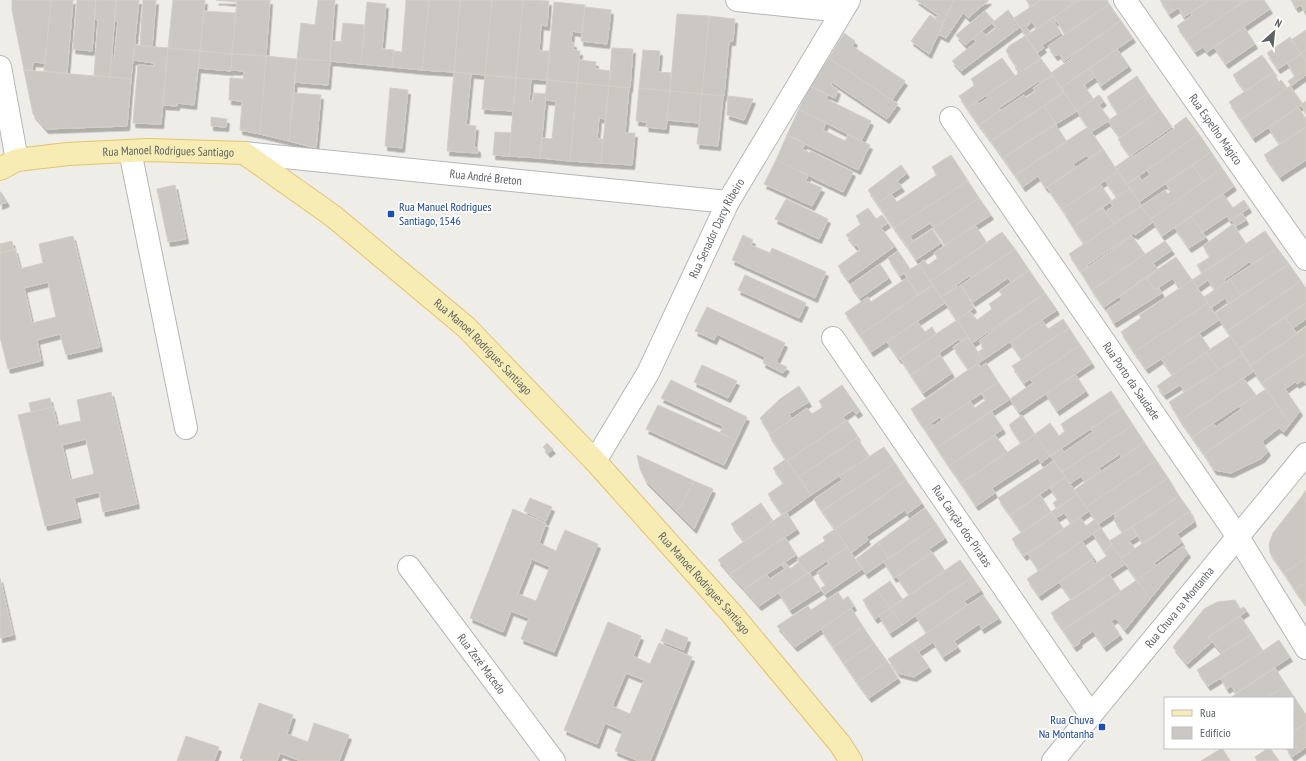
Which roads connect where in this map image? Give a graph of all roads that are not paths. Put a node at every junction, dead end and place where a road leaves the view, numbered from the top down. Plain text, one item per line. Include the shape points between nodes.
1 (737, 0) edge
2 (1125, 0) edge
3 (845, 5) edge
4 (0, 67) edge
5 (951, 118) dead end
6 (130, 151) junction
7 (244, 154) junction
8 (8, 164) edge
9 (728, 202) junction
10 (1306, 259) edge
11 (833, 338) dead end
12 (186, 428) dead end
13 (1306, 454) edge
14 (595, 461) junction
15 (1238, 537) junction
16 (409, 567) dead end
17 (1306, 648) edge
18 (1091, 715) junction
19 (554, 761) edge
20 (851, 761) edge
21 (1053, 761) edge

1 - 3 street
2 - 10 street, Rua Espelho Mágico
3 - 9 street, Rua Senador Darcy Ribeiro
4 - 8 street
5 - 15 street, Rua Porto da Saudade
6 - 7 main road, Rua Manoel Rodrigues Santiago
6 - 8 main road, Rua Manoel Rodrigues Santiago via 68,154
6 - 12 street
7 - 9 street, Rua André Breton
7 - 14 main road, Rua Manoel Rodrigues Santiago via 333,216 466,327
9 - 14 street, Rua Senador Darcy Ribeiro via 648,373
11 - 18 street, Rua Canção dos Piratas
13 - 15 street, Rua Chuva na Montanha
14 - 20 main road, Rua Manoel Rodrigues Santiago via 732,614 840,744
15 - 17 street, Rua Porto da Saudade
15 - 18 street, Rua Chuva na Montanha
16 - 19 street, Rua Zezé Macedo
18 - 21 street, Rua Chuva na Montanha

